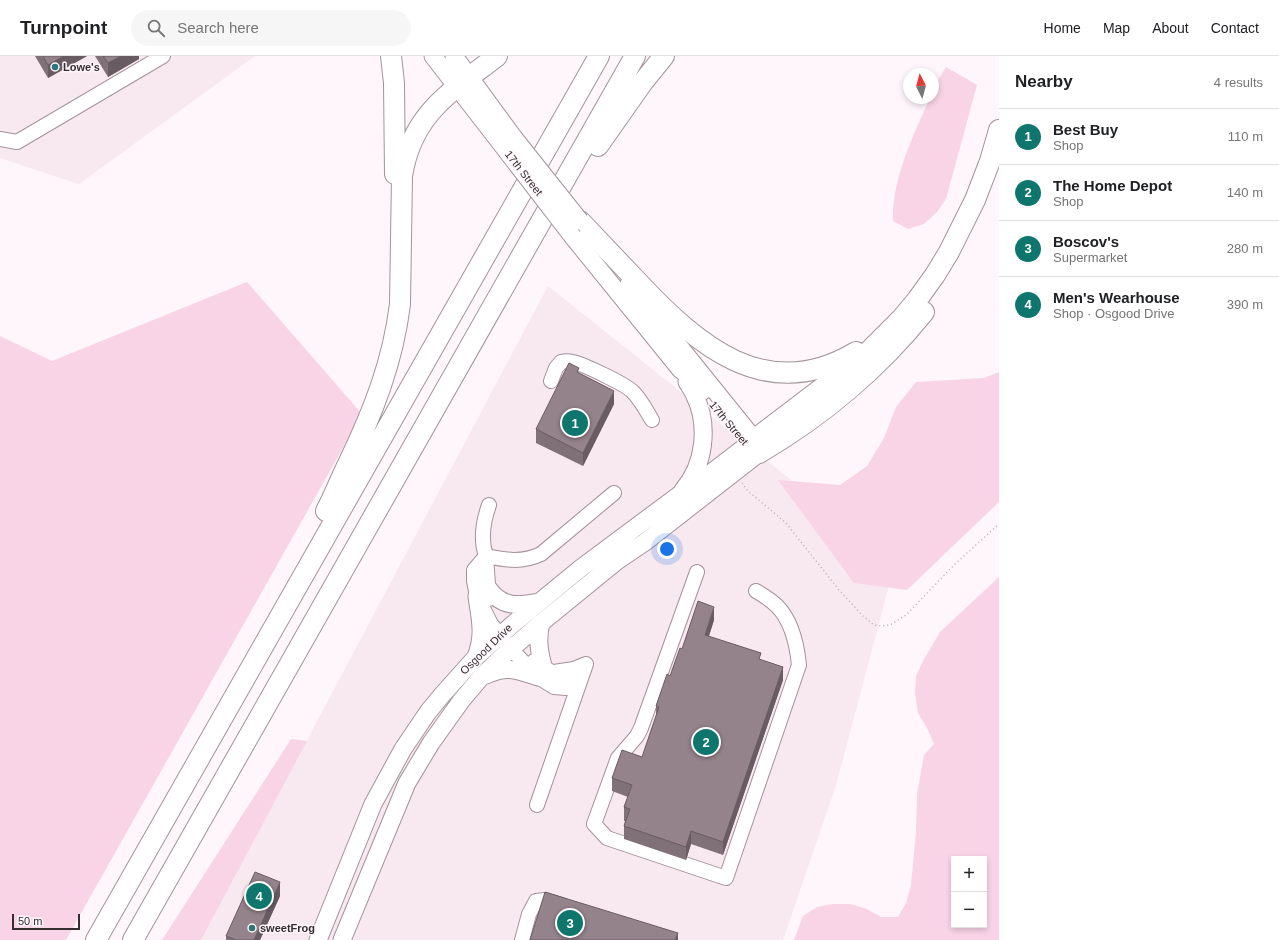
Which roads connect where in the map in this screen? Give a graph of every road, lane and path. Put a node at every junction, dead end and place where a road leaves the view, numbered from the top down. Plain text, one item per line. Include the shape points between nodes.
1 (163, 56) edge
2 (391, 56) edge
3 (432, 56) edge
4 (454, 56) edge
5 (497, 56) edge
6 (599, 56) edge
7 (635, 56) edge
8 (664, 56) edge
9 (463, 81) junction
10 (999, 130) edge
11 (0, 140) edge
12 (999, 173) edge
13 (577, 229) junction
14 (401, 263) junction
15 (506, 284) junction
16 (888, 332) junction
17 (680, 369) junction
18 (551, 381) dead end
19 (652, 420) dead end
20 (753, 446) junction
21 (733, 472) junction
22 (614, 493) dead end
23 (679, 494) junction
24 (489, 505) dead end
25 (999, 524) edge
26 (486, 556) junction
27 (697, 572) dead end
28 (756, 591) dead end
29 (482, 592) junction
30 (542, 601) junction
31 (541, 623) junction
32 (503, 632) junction
33 (514, 646) junction
34 (476, 658) junction
35 (545, 672) junction
36 (482, 676) junction
37 (554, 687) junction
38 (578, 687) junction
39 (569, 712) junction
40 (178, 795) junction
41 (536, 805) dead end
42 (570, 908) edge
43 (96, 940) edge
44 (133, 940) edge
45 (318, 940) edge
46 (342, 940) edge
47 (522, 940) edge

1 - 11 lane via 17,142
2 - 14 highway
3 - 9 main road, 17th Street
4 - 9 main road, 17th Street
5 - 9 highway
6 - 40 highway
7 - 15 highway
8 - 15 highway via 602,140
9 - 13 main road, 17th Street, bridge
9 - 14 highway via 442,98 423,120 404,161 401,188
10 - 16 highway via 975,200 948,252 917,300
12 - 20 highway via 958,263 912,327 864,376 789,435
13 - 16 highway via 690,333 744,365 781,372 820,368 849,356
13 - 17 main road, 17th Street
13 - 20 main road, 17th Street
14 - 40 highway via 400,304 393,347 364,429 328,508 216,714
15 - 44 highway
16 - 20 highway via 863,357
17 - 20 main road, 17th Street via 697,383
17 - 23 main road via 695,395 703,438 699,462 687,485
18 - 19 lane via 561,362 575,362 632,390
20 - 21 main road, Osgood Drive
20 - 23 main road, Osgood Drive
21 - 25 path via 748,491 786,523 863,616 882,626 890,625 906,615 954,565
21 - 31 main road, Osgood Drive
22 - 26 lane via 540,554 522,560
23 - 30 main road, Osgood Drive
24 - 26 lane via 482,535
26 - 29 lane via 474,570 474,581
27 - 28 lane via 641,728 618,758 594,824 607,838 726,878 799,665 798,651 783,614 768,598
29 - 30 main road via 506,603 523,605
29 - 32 lane via 489,598
29 - 34 main road via 482,635
30 - 32 main road, Osgood Drive
31 - 33 main road, Osgood Drive
31 - 35 main road via 538,639
32 - 33 lane
32 - 34 main road, Osgood Drive
33 - 35 lane
33 - 36 main road, Osgood Drive
34 - 45 main road, Osgood Drive via 428,712 392,767 373,804
35 - 36 main road via 510,669 496,670
35 - 37 lane
35 - 38 lane
35 - 38 lane via 574,669 586,664
36 - 46 main road, Osgood Drive via 444,723 407,783
37 - 38 lane
37 - 39 lane
38 - 39 lane
39 - 41 lane
40 - 43 highway
42 - 47 lane via 545,900 536,901 529,914

